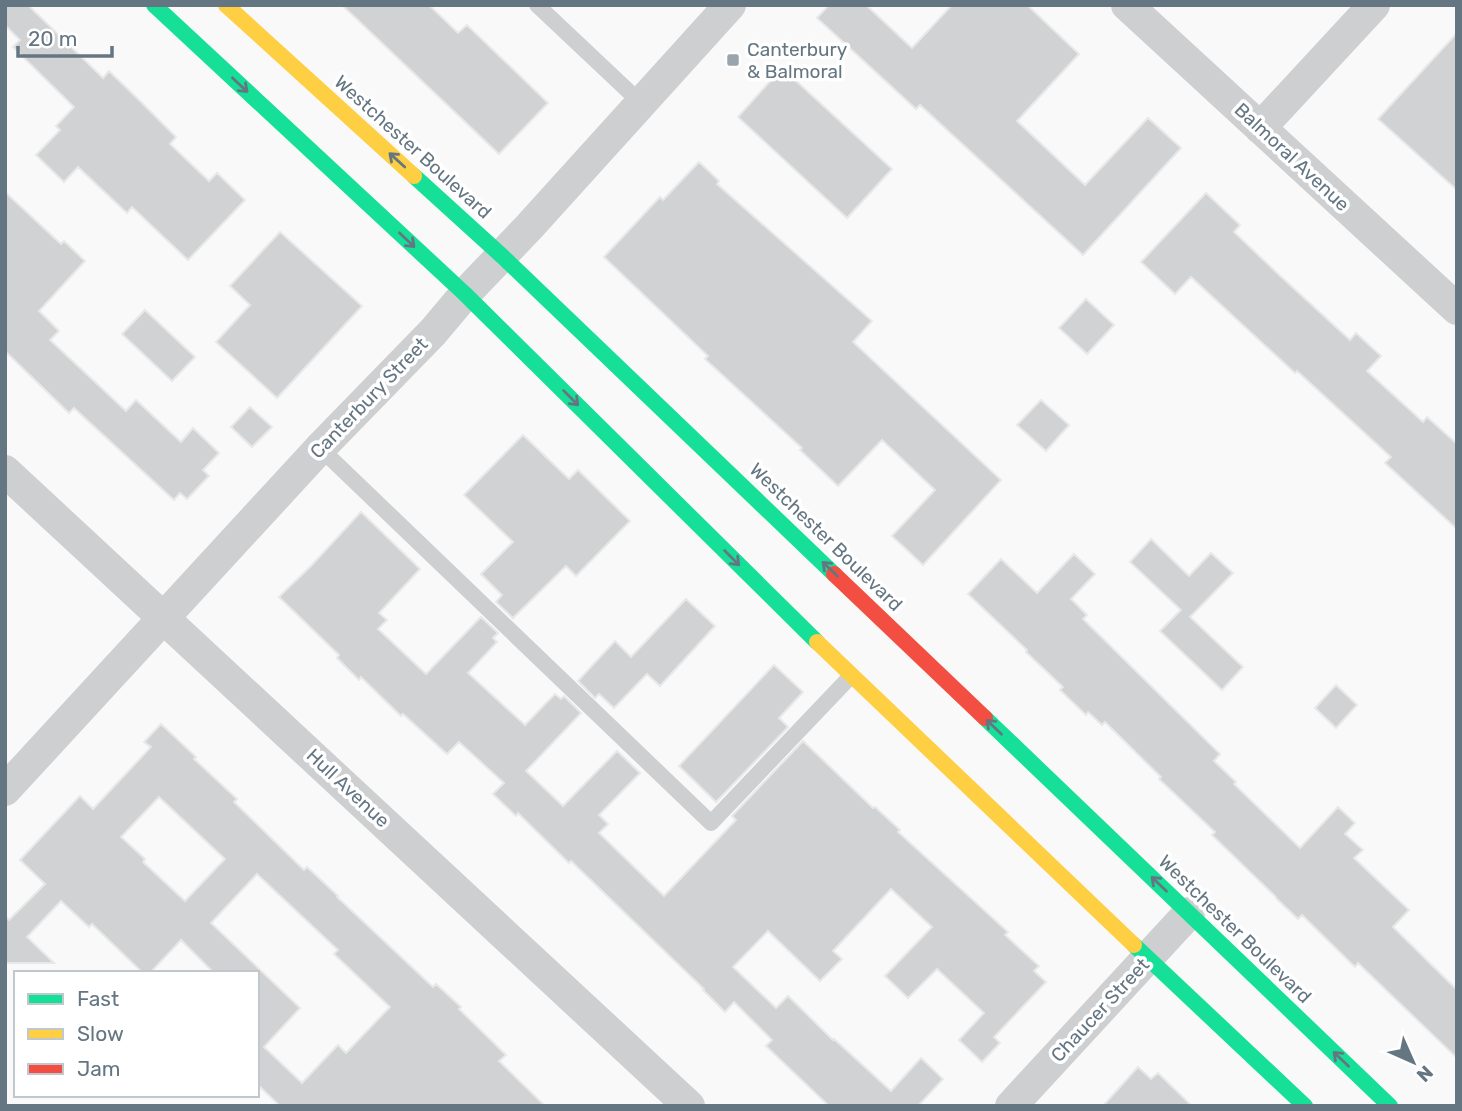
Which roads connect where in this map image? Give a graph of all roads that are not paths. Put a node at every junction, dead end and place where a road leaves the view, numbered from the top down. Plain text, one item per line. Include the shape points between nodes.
1 (154, 5) edge
2 (226, 5) edge
3 (537, 5) edge
4 (730, 5) edge
5 (1127, 5) edge
6 (1374, 5) edge
7 (641, 103) junction
8 (1260, 128) junction
9 (502, 256) junction
10 (465, 294) junction
11 (1457, 309) edge
12 (320, 448) junction
13 (5, 471) edge
14 (164, 617) junction
15 (851, 676) junction
16 (5, 790) edge
17 (1189, 914) junction
18 (1147, 958) junction
19 (689, 1106) edge
20 (1011, 1106) edge
21 (1305, 1106) edge
22 (1390, 1106) edge

1 -> 10 street
9 -> 2 street, Westchester Boulevard
3 - 7 lane
4 - 7 street, Canterbury Street
5 - 8 street, Balmoral Avenue
6 - 8 street
7 - 9 street, Canterbury Street
8 - 11 street, Balmoral Avenue
9 - 10 street, Canterbury Street
17 -> 9 street, Westchester Boulevard
10 - 12 street, Canterbury Street
10 -> 15 street
12 - 14 street, Canterbury Street
12 - 15 lane via 711,823
13 - 14 street, Hull Avenue
14 - 16 street, Canterbury Street
14 - 19 street, Hull Avenue
15 - 18 street
17 - 18 street, Chaucer Street
22 -> 17 street, Westchester Boulevard
18 - 20 street, Chaucer Street
18 - 21 street

